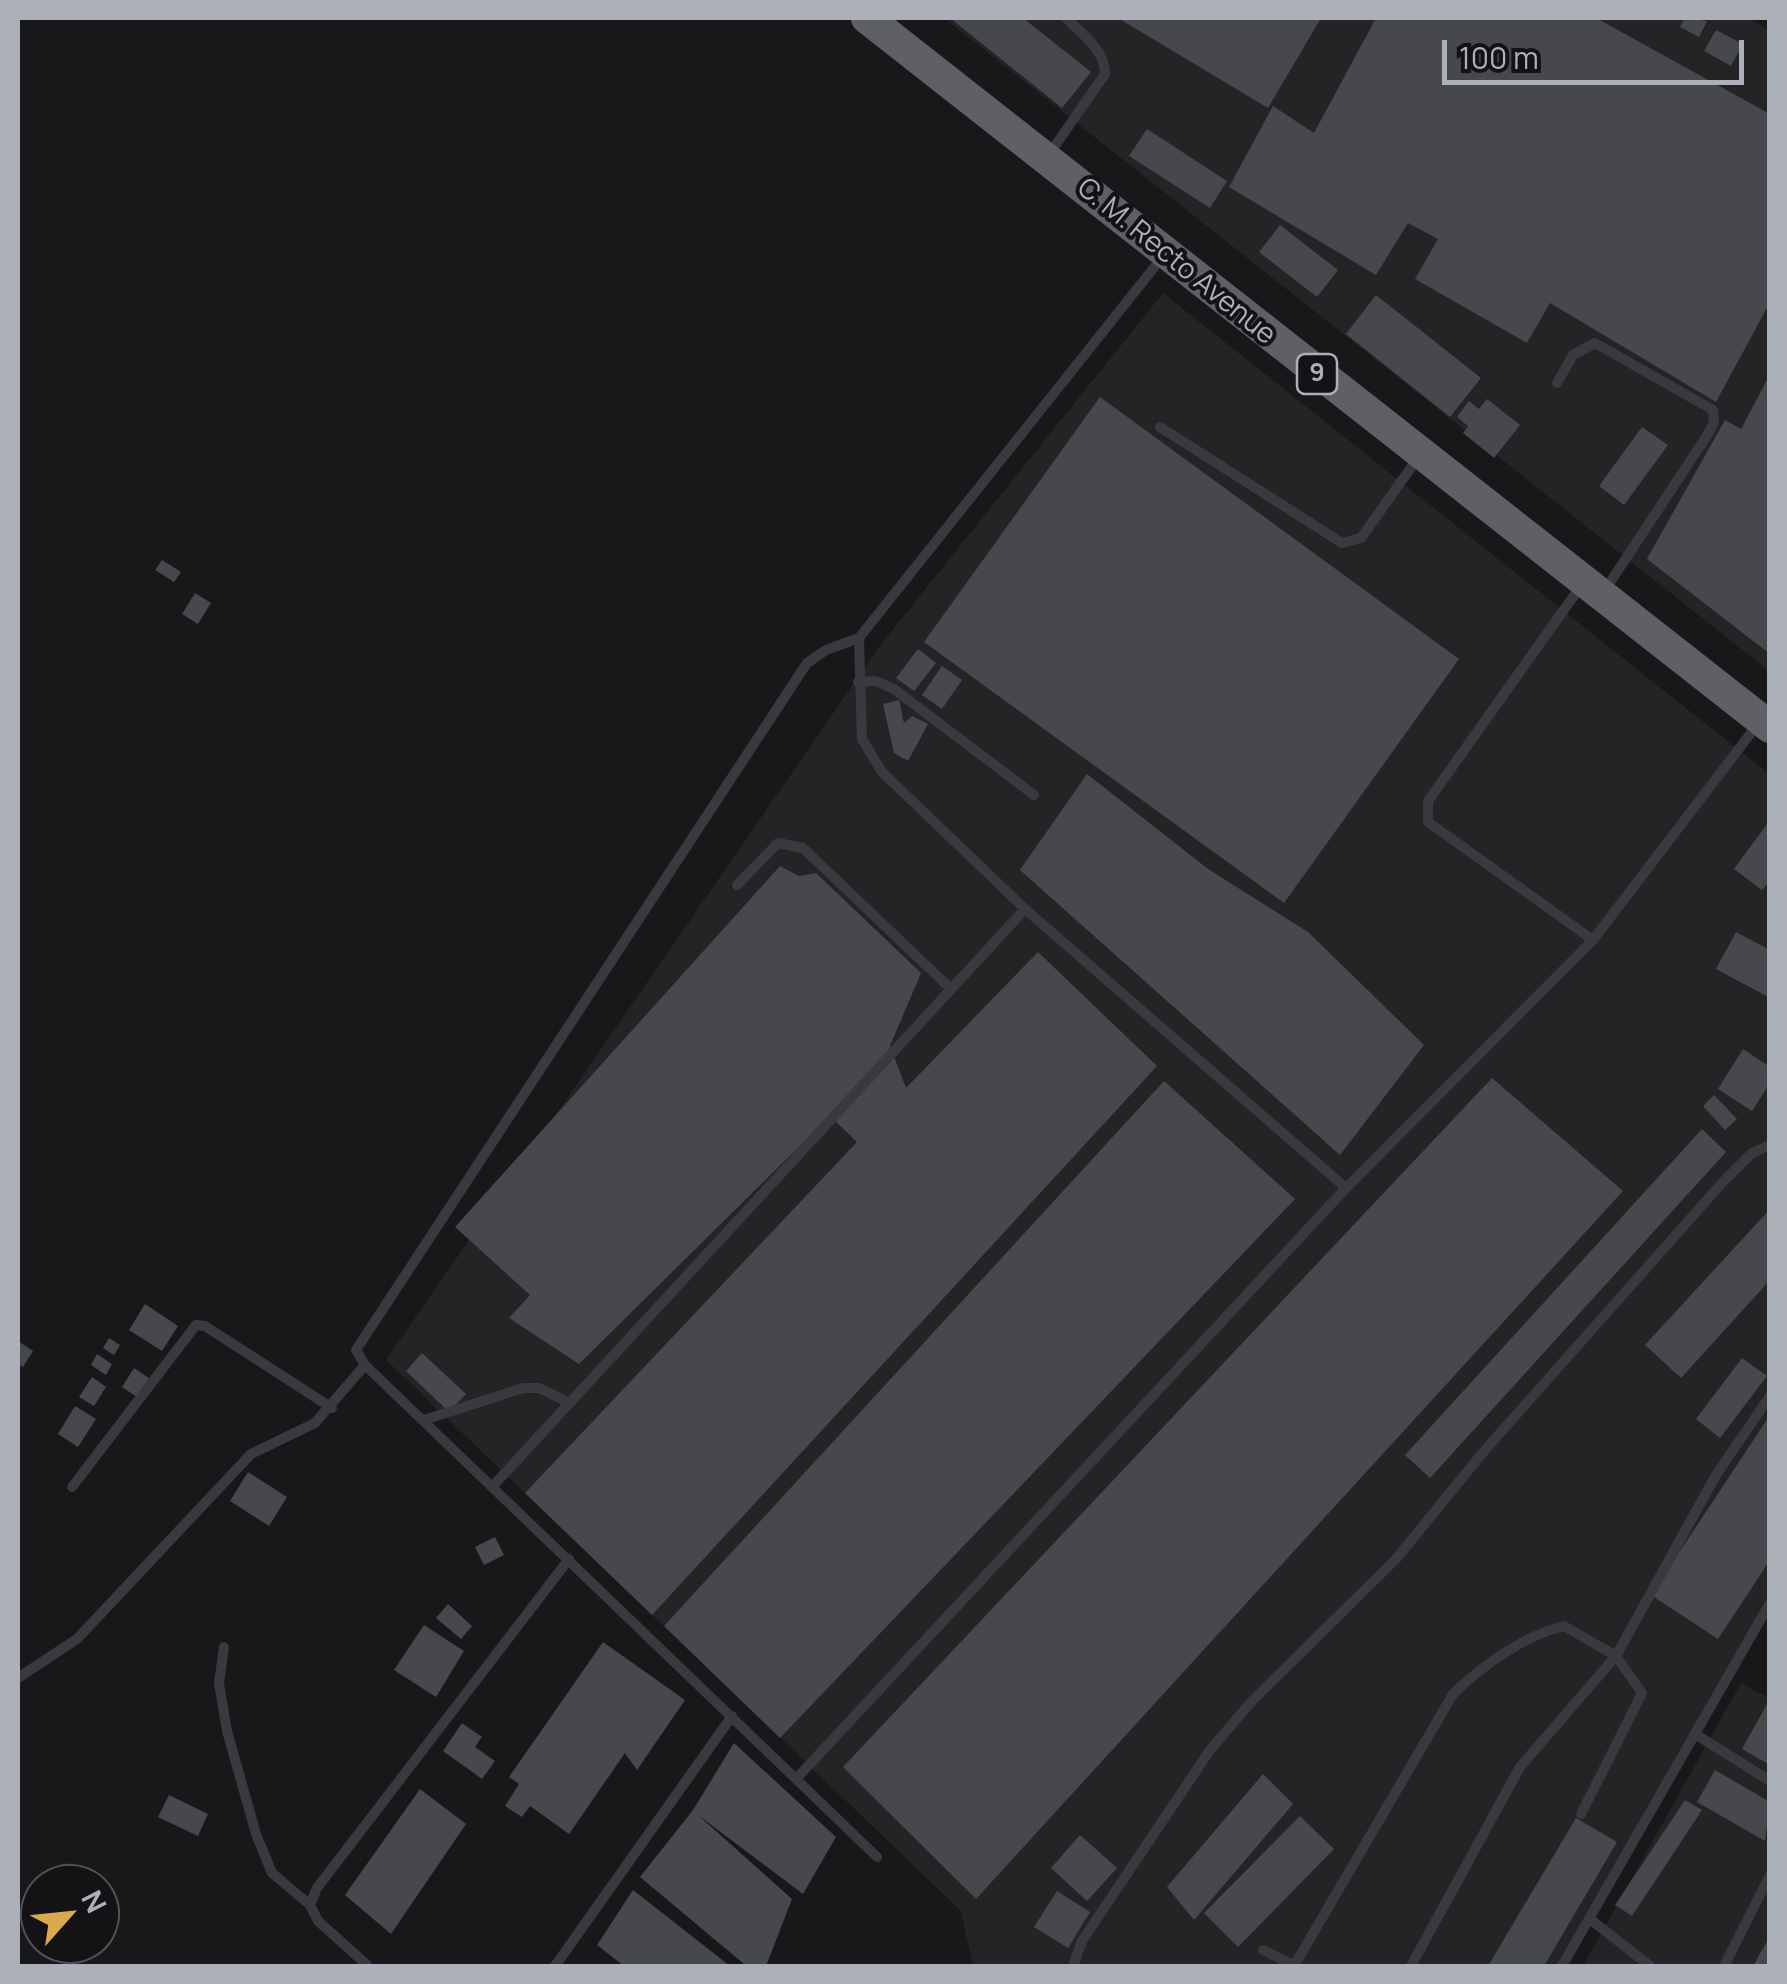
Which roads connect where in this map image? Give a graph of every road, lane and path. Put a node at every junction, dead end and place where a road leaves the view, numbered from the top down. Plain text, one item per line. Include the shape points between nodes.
1 (867, 18) edge
2 (1066, 18) edge
3 (1046, 158) junction
4 (1165, 254) junction
5 (1557, 383) dead end
6 (1160, 427) dead end
7 (1420, 454) junction
8 (1593, 588) junction
9 (859, 638) junction
10 (858, 682) junction
11 (1765, 724) edge
12 (1034, 794) dead end
13 (738, 886) dead end
14 (1026, 909) junction
15 (1593, 940) junction
16 (950, 988) junction
17 (1770, 1145) edge
18 (1346, 1188) junction
19 (365, 1365) junction
20 (1770, 1396) edge
21 (570, 1403) junction
22 (332, 1408) junction
23 (424, 1420) junction
24 (493, 1486) junction
25 (72, 1487) dead end
26 (569, 1559) junction
27 (1770, 1603) edge
28 (224, 1647) dead end
29 (1616, 1656) junction
30 (18, 1678) edge
31 (732, 1716) junction
32 (1695, 1734) junction
33 (796, 1779) junction
34 (1770, 1781) edge
35 (1581, 1814) dead end
36 (877, 1857) dead end
37 (1770, 1875) edge
38 (310, 1905) junction
39 (1590, 1919) junction
40 (1262, 1950) dead end
41 (367, 1965) edge
42 (555, 1966) edge
43 (1073, 1966) edge
44 (1295, 1966) edge
45 (1411, 1966) edge
46 (1562, 1966) edge
47 (1650, 1966) edge
48 (1724, 1966) edge

1 - 3 highway, C. M. Recto Avenue / 9
2 - 3 lane via 1094,46 1105,74
3 - 4 highway, C. M. Recto Avenue / 9
4 - 7 highway, C. M. Recto Avenue / 9
4 - 9 lane
5 - 8 lane via 1573,355 1594,342 1713,410 1706,437
6 - 7 lane via 1342,543 1361,538
7 - 8 highway, C. M. Recto Avenue / 9
8 - 11 highway, C. M. Recto Avenue / 9
8 - 15 lane via 1424,811 1428,822
9 - 10 lane
9 - 19 lane via 807,664 358,1346
10 - 12 lane via 894,689
10 - 14 lane via 862,739 873,762
11 - 15 lane
13 - 16 lane via 778,843 803,848
14 - 16 lane
14 - 18 lane
15 - 18 lane
16 - 21 lane
17 - 43 lane via 1722,1183 1396,1559 1241,1713 1146,1841
18 - 33 lane
19 - 22 lane
19 - 23 lane
20 - 29 lane via 1706,1492
21 - 23 lane via 523,1388
21 - 24 lane
22 - 25 lane via 196,1325
22 - 30 lane via 251,1454 77,1639
23 - 24 lane
24 - 26 lane
26 - 31 lane
26 - 38 lane via 316,1888
27 - 32 lane
28 - 38 lane via 219,1683 227,1731 256,1834 272,1873
29 - 35 lane via 1636,1681 1640,1702
29 - 44 lane via 1572,1628 1558,1627 1487,1665 1453,1694
29 - 45 lane via 1520,1767
31 - 33 lane
31 - 42 lane
32 - 34 lane
32 - 39 lane
33 - 36 lane
37 - 48 lane
38 - 41 lane via 318,1922
39 - 46 lane
39 - 47 lane
40 - 44 lane

